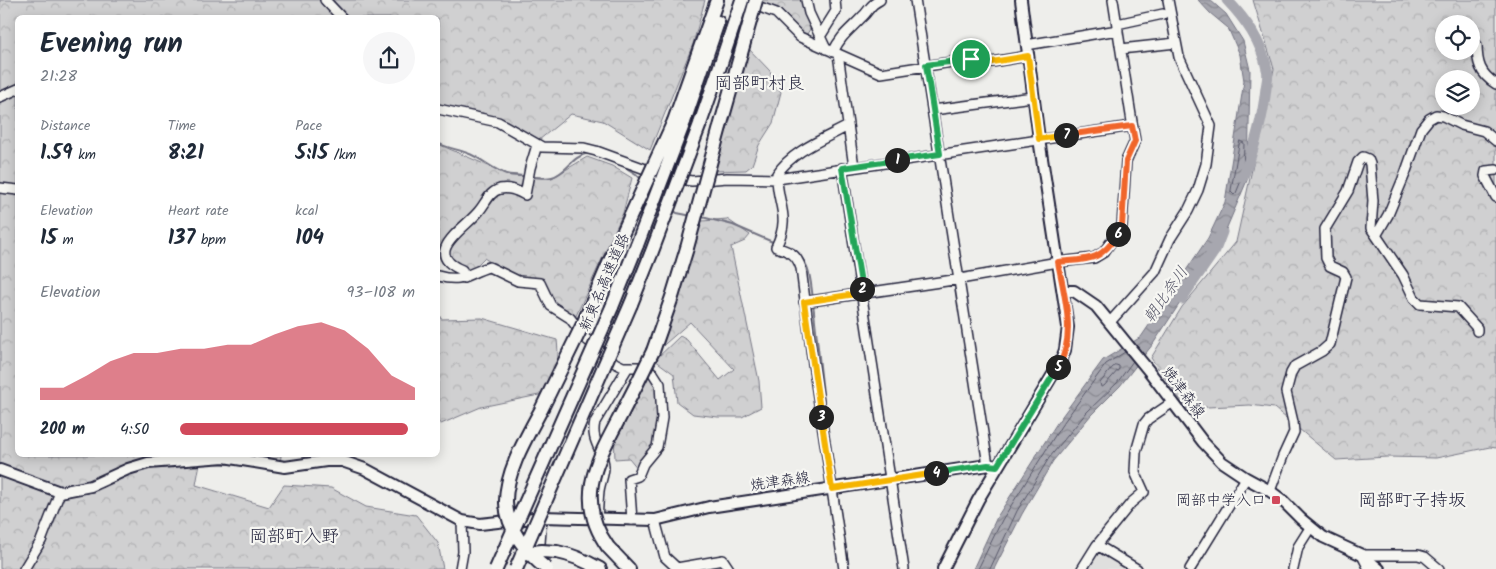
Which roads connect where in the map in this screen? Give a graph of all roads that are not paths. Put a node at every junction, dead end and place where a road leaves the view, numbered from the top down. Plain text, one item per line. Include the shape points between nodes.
1 (325, 0) edge
2 (717, 0) edge
3 (725, 0) edge
4 (742, 0) edge
5 (756, 0) edge
6 (806, 0) edge
7 (835, 0) edge
8 (880, 0) edge
9 (915, 0) edge
10 (1021, 0) edge
11 (1114, 0) edge
12 (1168, 0) edge
13 (1163, 14) dead end
14 (339, 15) edge
15 (1117, 27) junction
16 (821, 35) junction
17 (1176, 43) junction
18 (1026, 46) junction
19 (1121, 49) junction
20 (832, 52) junction
21 (1028, 56) junction
22 (1477, 60) edge
23 (700, 62) junction
24 (926, 65) junction
25 (1496, 84) edge
26 (15, 90) edge
27 (0, 97) edge
28 (1033, 97) junction
29 (440, 109) edge
30 (933, 110) junction
31 (679, 121) junction
32 (848, 126) junction
33 (1132, 126) junction
34 (1039, 139) junction
35 (1496, 141) edge
36 (537, 145) junction
37 (940, 154) junction
38 (854, 167) junction
39 (842, 168) junction
40 (1496, 170) edge
41 (777, 179) junction
42 (0, 188) edge
43 (15, 190) edge
44 (1496, 197) edge
45 (1377, 234) junction
46 (1058, 262) junction
47 (440, 276) edge
48 (464, 278) junction
49 (960, 279) junction
50 (1063, 291) junction
51 (862, 293) junction
52 (804, 302) junction
53 (1112, 324) junction
54 (1477, 331) dead end
55 (628, 367) junction
56 (1173, 402) junction
57 (327, 458) edge
58 (993, 466) junction
59 (0, 470) edge
60 (1246, 478) junction
61 (890, 479) junction
62 (832, 489) junction
63 (1270, 491) junction
64 (60, 492) junction
65 (542, 517) junction
66 (597, 519) junction
67 (632, 520) junction
68 (655, 520) junction
69 (462, 521) junction
70 (1310, 528) junction
71 (1098, 545) junction
72 (1362, 555) junction
73 (24, 569) edge
74 (460, 569) edge
75 (489, 569) edge
76 (496, 569) edge
77 (516, 569) edge
78 (539, 569) edge
79 (548, 569) edge
80 (600, 569) edge
81 (630, 569) edge
82 (677, 569) edge
83 (729, 569) edge
84 (844, 569) edge
85 (904, 569) edge
86 (943, 569) edge
87 (1082, 569) edge
88 (1137, 569) edge
89 (1190, 569) edge
90 (1293, 569) edge
91 (1369, 569) edge
92 (1379, 569) edge
93 (1439, 569) edge

1 - 14 street
2 - 23 highway
3 - 23 highway, 新東名高速道路
4 - 20 street via 776,13 800,37
4 - 77 highway, bridge via 651,254
5 - 81 highway, bridge via 672,297 653,351 594,474 591,504 594,523 608,547
6 - 16 street
7 - 16 street via 836,11
8 - 20 street via 872,4 840,38
9 - 24 street
10 - 18 main road
11 - 15 street
12 - 17 street
13 - 15 street
15 - 18 street
15 - 19 street
16 - 20 street
17 - 19 street
17 - 53 street via 1183,67 1211,126 1206,164 1198,190 1154,272
18 - 21 main road
19 - 33 street
20 - 24 street via 881,74
20 - 32 street
21 - 24 street via 1000,62 971,59
21 - 28 main road
22 - 25 street via 1482,72
23 - 31 highway, 新東名高速道路
24 - 30 street
26 - 27 street
28 - 30 street
28 - 34 main road
29 - 36 street via 498,122
30 - 37 street
31 - 76 highway, 新東名高速道路, bridge via 637,245 612,307
31 - 79 highway, bridge via 513,469 507,494 508,512 516,534 529,553
32 - 38 street
32 - 41 street via 795,155 783,165
33 - 34 street
33 - 46 street via 1135,141 1126,161 1122,226 1101,255
34 - 37 street
34 - 46 main road
35 - 45 street via 1484,131 1443,116 1429,119 1421,129 1388,215
36 - 41 street via 584,148 670,178 692,181
36 - 48 street via 526,195 508,188 492,192 479,212 448,242 448,263 462,270
37 - 38 street
37 - 49 street
38 - 39 street
39 - 41 street
39 - 51 street
40 - 44 street via 1486,171 1485,176
41 - 52 street via 784,219 776,246 796,256 801,268
42 - 43 street
45 - 54 street via 1420,304 1458,307
45 - 63 street via 1371,228 1370,164 1363,157 1358,162 1348,191 1325,228 1326,258 1330,266 1346,277 1336,324 1330,344 1295,366 1291,373 1286,392 1294,432
46 - 49 street
46 - 50 main road
47 - 48 street
48 - 55 street via 489,267 518,281 540,283 552,306 570,318 586,338 615,363
49 - 51 street
49 - 58 street
50 - 53 main road, 焼津森線 via 1074,291 1088,299
50 - 58 main road via 1068,326 1061,362
51 - 52 street
51 - 61 street
52 - 62 street
53 - 56 main road, 焼津森線
55 - 66 street via 593,430 604,468
55 - 67 street via 653,373 660,384 662,418 657,447 638,476 629,479
56 - 60 main road, 焼津森線 via 1210,451
56 - 71 street via 1144,424 1136,452 1135,472 1144,492 1131,503
57 - 64 main road, 焼津森線 via 286,467 224,457 148,463 91,486
57 - 69 main road, 焼津森線 via 365,469
58 - 61 main road, 焼津森線
58 - 86 main road
59 - 64 main road
60 - 63 main road, 焼津森線
60 - 89 street
61 - 62 main road, 焼津森線
61 - 85 street
62 - 68 main road, 焼津森線 via 709,507
62 - 84 street
63 - 70 main road, 焼津森線
64 - 73 street via 41,541
65 - 66 main road, 焼津森線
65 - 69 main road, 焼津森線 via 480,524
65 - 78 street
66 - 67 main road, 焼津森線
67 - 68 main road, 焼津森線
68 - 82 street via 665,557
69 - 74 street
70 - 72 main road, 焼津森線
70 - 90 street via 1298,548
71 - 87 street
71 - 88 street
72 - 91 street
72 - 92 main road, 焼津森線
72 - 93 street via 1418,555
75 - 80 highway, bridge via 500,560 530,552 568,554
82 - 83 street via 723,560

